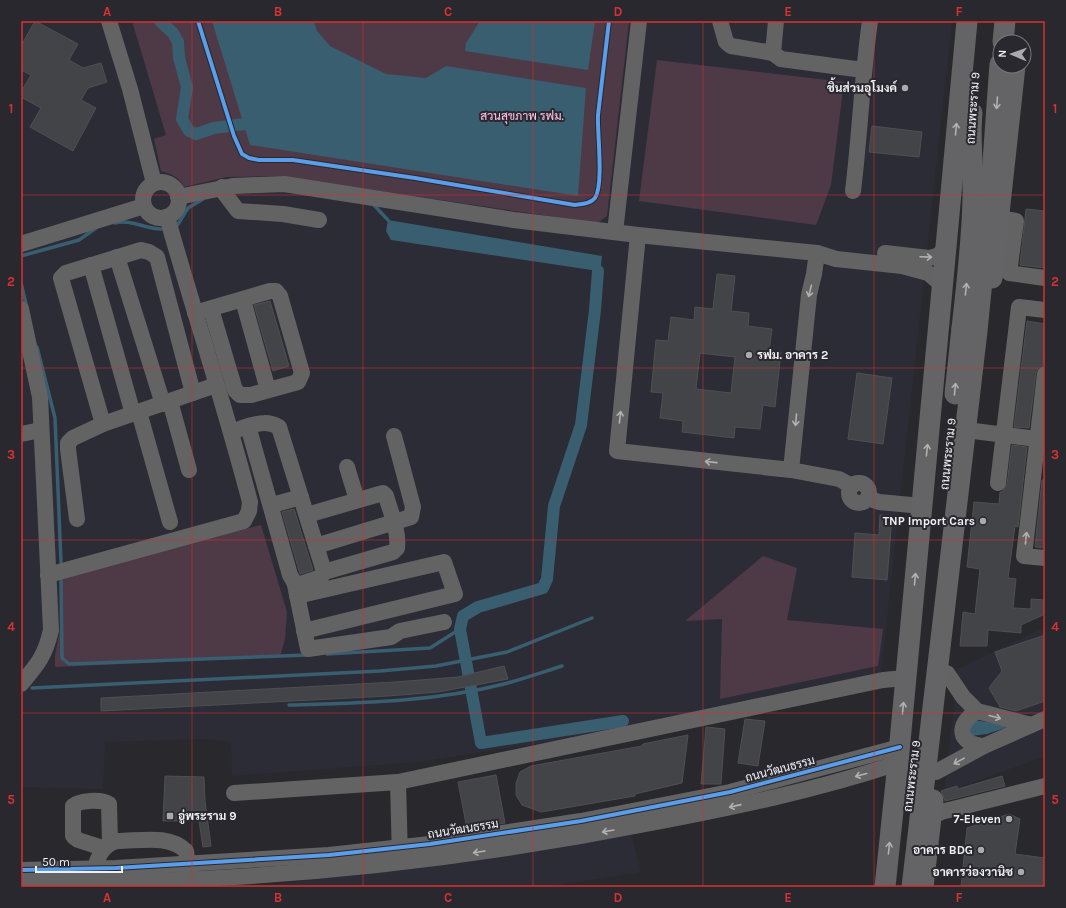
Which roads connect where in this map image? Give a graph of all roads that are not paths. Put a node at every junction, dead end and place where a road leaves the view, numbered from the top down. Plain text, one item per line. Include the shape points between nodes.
1 (109, 21) edge
2 (640, 21) edge
3 (720, 21) edge
4 (776, 21) edge
5 (870, 21) edge
6 (967, 21) edge
7 (981, 21) edge
8 (1005, 21) edge
9 (1020, 21) edge
10 (1004, 34) edge
11 (1018, 34) edge
12 (773, 53) junction
13 (863, 70) junction
14 (999, 74) edge
15 (1014, 74) edge
16 (970, 137) junction
17 (154, 183) junction
18 (222, 187) junction
19 (853, 191) dead end
20 (178, 197) junction
21 (144, 206) junction
22 (167, 216) junction
23 (999, 218) junction
24 (319, 220) dead end
25 (615, 232) junction
26 (638, 235) junction
27 (21, 244) edge
28 (945, 250) junction
29 (817, 253) junction
30 (117, 257) junction
31 (91, 265) junction
32 (1045, 278) edge
33 (942, 285) junction
34 (243, 300) junction
35 (21, 309) edge
36 (211, 309) junction
37 (1045, 310) edge
38 (195, 313) junction
39 (1045, 374) edge
40 (216, 385) junction
41 (268, 390) junction
42 (933, 391) junction
43 (193, 393) junction
44 (166, 402) junction
45 (136, 413) junction
46 (103, 424) junction
47 (248, 426) junction
48 (41, 430) junction
49 (974, 430) junction
50 (232, 432) junction
51 (21, 434) edge
52 (1004, 435) junction
53 (394, 436) dead end
54 (1041, 440) edge
55 (347, 467) dead end
56 (189, 470) dead end
57 (791, 470) junction
58 (998, 483) dead end
59 (301, 496) junction
60 (357, 500) junction
61 (272, 505) junction
62 (922, 506) junction
63 (307, 515) junction
64 (77, 519) dead end
65 (170, 522) dead end
66 (394, 523) junction
67 (316, 546) junction
68 (1045, 558) edge
69 (324, 572) junction
70 (48, 575) junction
71 (295, 589) junction
72 (444, 622) dead end
73 (304, 631) junction
74 (948, 673) junction
75 (905, 678) junction
76 (21, 684) edge
77 (977, 711) junction
78 (1038, 722) edge
79 (939, 742) junction
80 (984, 746) junction
81 (899, 755) junction
82 (936, 772) junction
83 (398, 782) junction
84 (1045, 786) edge
85 (234, 793) dead end
86 (931, 817) junction
87 (400, 847) junction
88 (400, 864) junction
89 (21, 870) edge
90 (189, 871) junction
91 (94, 875) junction
92 (21, 882) edge
93 (158, 884) edge
94 (885, 887) edge
95 (899, 887) edge
96 (912, 887) edge
97 (923, 887) edge

1 - 17 street via 130,89
2 - 25 street
3 - 12 street via 726,42 731,46
4 - 12 street
5 - 13 street
28 -> 6 main road, ถนนพระราม 9
7 - 16 main road, ถนนพระราม 9
8 - 10 main road
9 - 11 main road
12 - 13 street via 781,59
13 - 19 street via 860,140
14 -> 96 main road, ถนนพระราม 9, bridge via 977,331
15 - 23 main road, ถนนพระราม 9
16 - 42 main road
95 -> 16 main road, ถนนพระราม 9, bridge via 972,232
17 - 20 street via 169,184 176,189
17 - 21 street via 145,191
18 - 20 street
18 - 24 street via 238,211
18 - 25 street via 284,184 498,218
20 - 22 street via 176,208
21 - 22 street via 153,216
21 - 27 street
22 - 38 street
23 - 32 street via 1016,221 1009,273
23 - 49 main road, ถนนพระราม 9
25 - 26 street
26 - 29 street
57 -> 26 street via 617,451
29 -> 28 street via 879,252 929,258
28 - 33 main road, ถนนพระราม 9
29 - 33 street via 836,259 902,266 928,272
29 -> 57 street via 808,295
30 - 31 street
30 - 43 street via 141,250 157,258
30 - 44 street
31 - 45 street
31 - 46 street via 66,273 61,278
33 - 42 main road, ถนนพระราม 9
34 - 36 street
34 - 41 street
34 - 41 street via 270,291 280,296 302,373 298,382
35 - 48 street via 40,397
36 - 38 street
36 - 41 street via 235,390 240,395
37 - 52 street via 1019,307
38 - 40 street
39 - 54 street
40 - 43 street
40 - 50 street
62 -> 42 main road, ถนนพระราม 9
43 - 44 street
44 - 45 street
44 - 56 street
45 - 46 street
45 - 65 street
46 - 64 street via 73,438 68,443
47 - 50 street
47 - 59 street via 262,422 279,427
47 - 61 street
48 - 51 street
48 - 70 street
49 - 52 street
49 - 74 main road, ถนนพระราม 9
50 - 70 street via 250,502 244,521
52 - 54 street
52 - 58 street
53 - 66 street via 413,513 411,517
68 -> 54 street via 1024,556
55 - 60 street
57 - 62 street via 839,479 852,486 849,493 852,500 860,503 868,498 879,502
59 - 61 street
59 - 63 street
60 - 63 street
60 - 66 street via 383,493
61 - 71 street
75 -> 62 main road, ถนนพระราม 9
63 - 67 street
66 - 67 street
66 - 69 street via 398,541 393,552
67 - 69 street
69 - 71 street via 321,577 300,584
70 - 76 street via 51,630 46,650
71 - 73 street
71 - 73 street via 444,562 455,594
72 - 73 street via 400,631 391,637 308,649
74 - 77 street via 963,697
74 - 79 main road, ถนนพระราม 9
81 -> 75 main road, ถนนพระราม 9
75 - 83 street via 883,680
77 -> 78 street
77 - 80 street via 963,724 963,732 968,741
78 - 80 street
79 - 81 main road
79 - 82 main road, ถนนพระราม 9
80 -> 82 street
81 - 87 street, ถนนวัฒนธรรม via 581,821
81 -> 88 street, ถนนวัฒนธรรม via 796,791 708,812 608,832
94 -> 81 main road, ถนนพระราม 9
82 - 86 main road, ถนนพระราม 9
83 - 85 street
83 - 87 street
84 - 86 street via 941,812
86 - 97 main road, ถนนพระราม 9
87 - 88 street
87 - 90 street, ถนนวัฒนธรรม
88 - 90 street, ถนนวัฒนธรรม
89 - 91 street, ถนนวัฒนธรรม
90 - 91 street, ถนนวัฒนธรรม
90 - 91 street via 186,851 178,844 166,840 106,846
90 - 93 street, ถนนวัฒนธรรม
91 - 92 street, ถนนวัฒนธรรม
91 - 93 street, ถนนวัฒนธรรม

